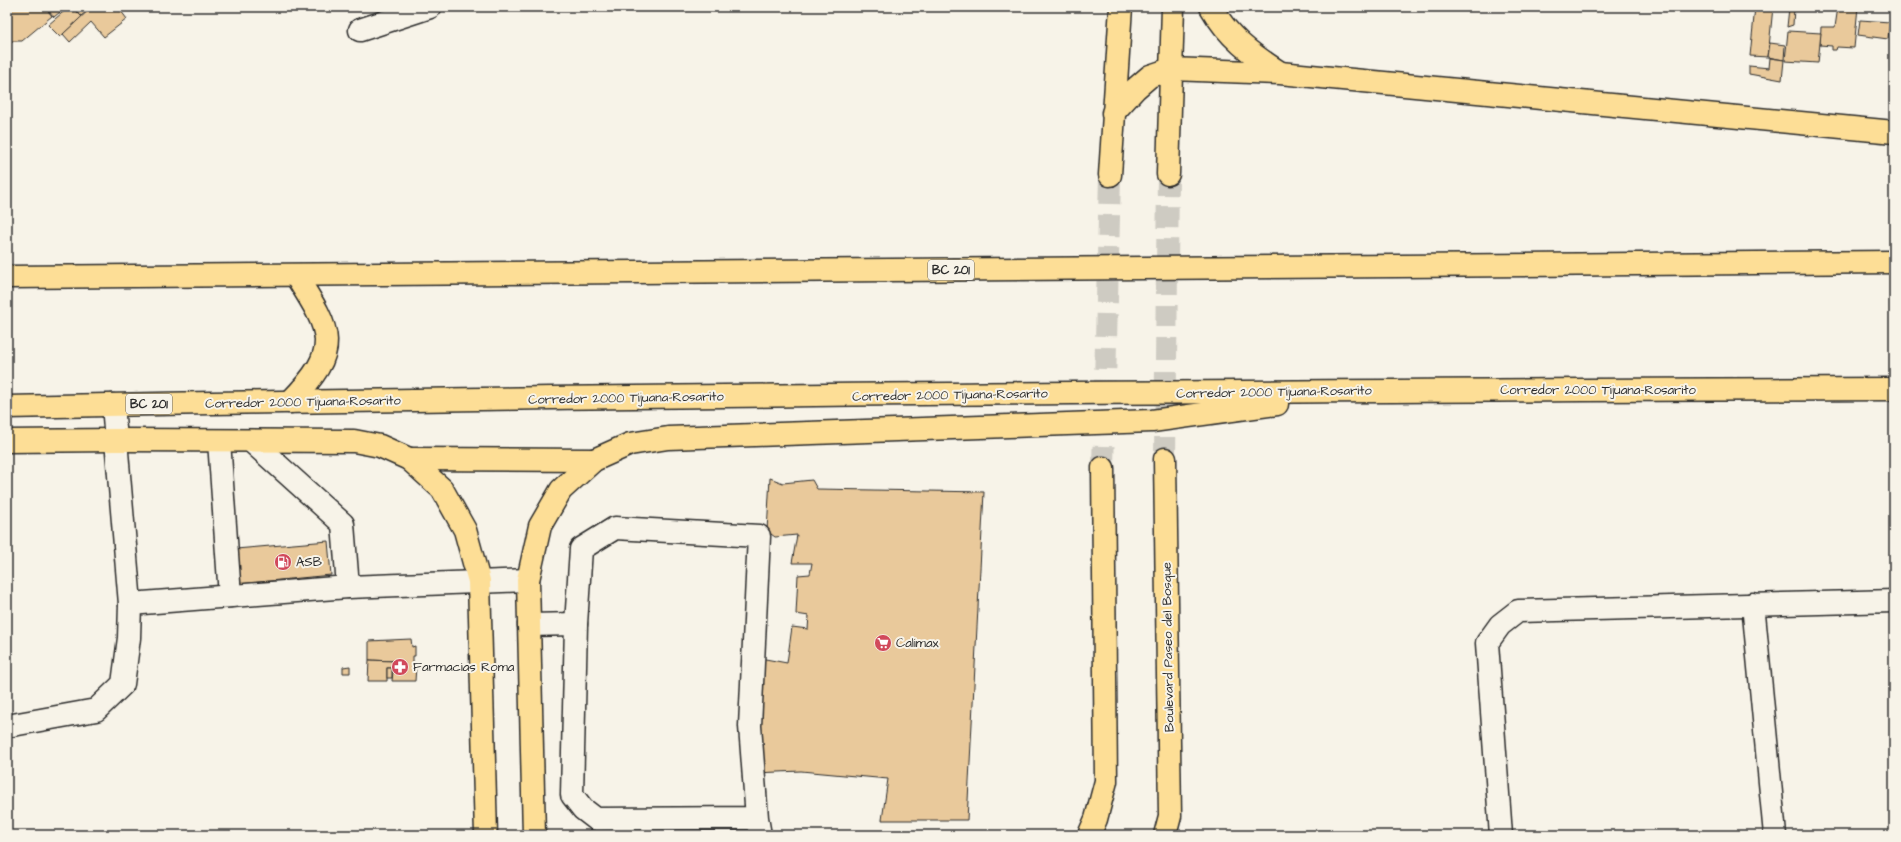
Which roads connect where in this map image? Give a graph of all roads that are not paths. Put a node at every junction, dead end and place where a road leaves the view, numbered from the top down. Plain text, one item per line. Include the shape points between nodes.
1 (430, 7) edge
2 (1121, 7) edge
3 (1173, 7) edge
4 (1211, 7) edge
5 (360, 30) dead end
6 (1171, 69) junction
7 (1280, 73) junction
8 (1113, 113) junction
9 (1894, 132) edge
10 (1168, 174) tunnel mouth
11 (1110, 175) tunnel mouth
12 (1894, 262) edge
13 (296, 276) junction
14 (7, 277) edge
15 (1894, 390) edge
16 (1369, 391) junction
17 (290, 402) junction
18 (113, 405) junction
19 (7, 407) edge
20 (116, 440) junction
21 (7, 441) edge
22 (218, 441) junction
23 (251, 441) junction
24 (1165, 458) tunnel mouth
25 (409, 459) junction
26 (594, 460) junction
27 (1103, 468) tunnel mouth
28 (528, 580) junction
29 (479, 581) junction
30 (348, 587) junction
31 (230, 596) junction
32 (1894, 601) edge
33 (130, 604) junction
34 (1753, 604) junction
35 (576, 624) junction
36 (529, 625) junction
37 (7, 726) edge
38 (758, 826) edge
39 (486, 835) edge
40 (534, 835) edge
41 (1089, 835) edge
42 (1165, 835) edge
43 (1502, 835) edge
44 (1775, 835) edge

1 - 5 street
2 - 8 main road
3 - 6 main road
4 - 7 main road via 1231,35 1251,55
6 - 7 main road
6 - 8 main road via 1150,76
6 - 10 main road
7 - 9 main road
8 - 11 main road
12 - 13 main road, BC 201
13 - 14 main road, BC 201
13 - 17 main road via 324,326 326,346 323,361 313,377
15 - 16 main road, Corredor 2000 Tijuana-Rosarito / BC 201
16 - 17 main road, Corredor 2000 Tijuana-Rosarito / BC 201
16 - 26 main road via 1152,421 668,438 630,444
17 - 18 main road, Corredor 2000 Tijuana-Rosarito / BC 201
18 - 19 main road, Corredor 2000 Tijuana-Rosarito / BC 201
18 - 20 street
20 - 21 main road
20 - 22 main road
20 - 33 street
22 - 23 main road
22 - 31 street
23 - 25 main road via 354,441 380,446
23 - 30 street via 343,524
24 - 42 main road, Boulevard Paseo del Bosque via 1170,816
25 - 26 main road
25 - 29 main road via 442,489 465,530
26 - 28 main road via 561,490 540,526
27 - 41 main road via 1106,781
28 - 29 street
28 - 36 main road
29 - 30 street
29 - 39 main road
30 - 31 street
31 - 33 street
32 - 34 street
33 - 37 street via 123,684 96,710
34 - 43 street via 1518,611 1500,624 1487,643
34 - 44 street
35 - 36 street
35 - 38 street via 572,794 583,809 596,819
35 - 38 street via 580,549 615,528 760,536 750,726
36 - 40 main road

